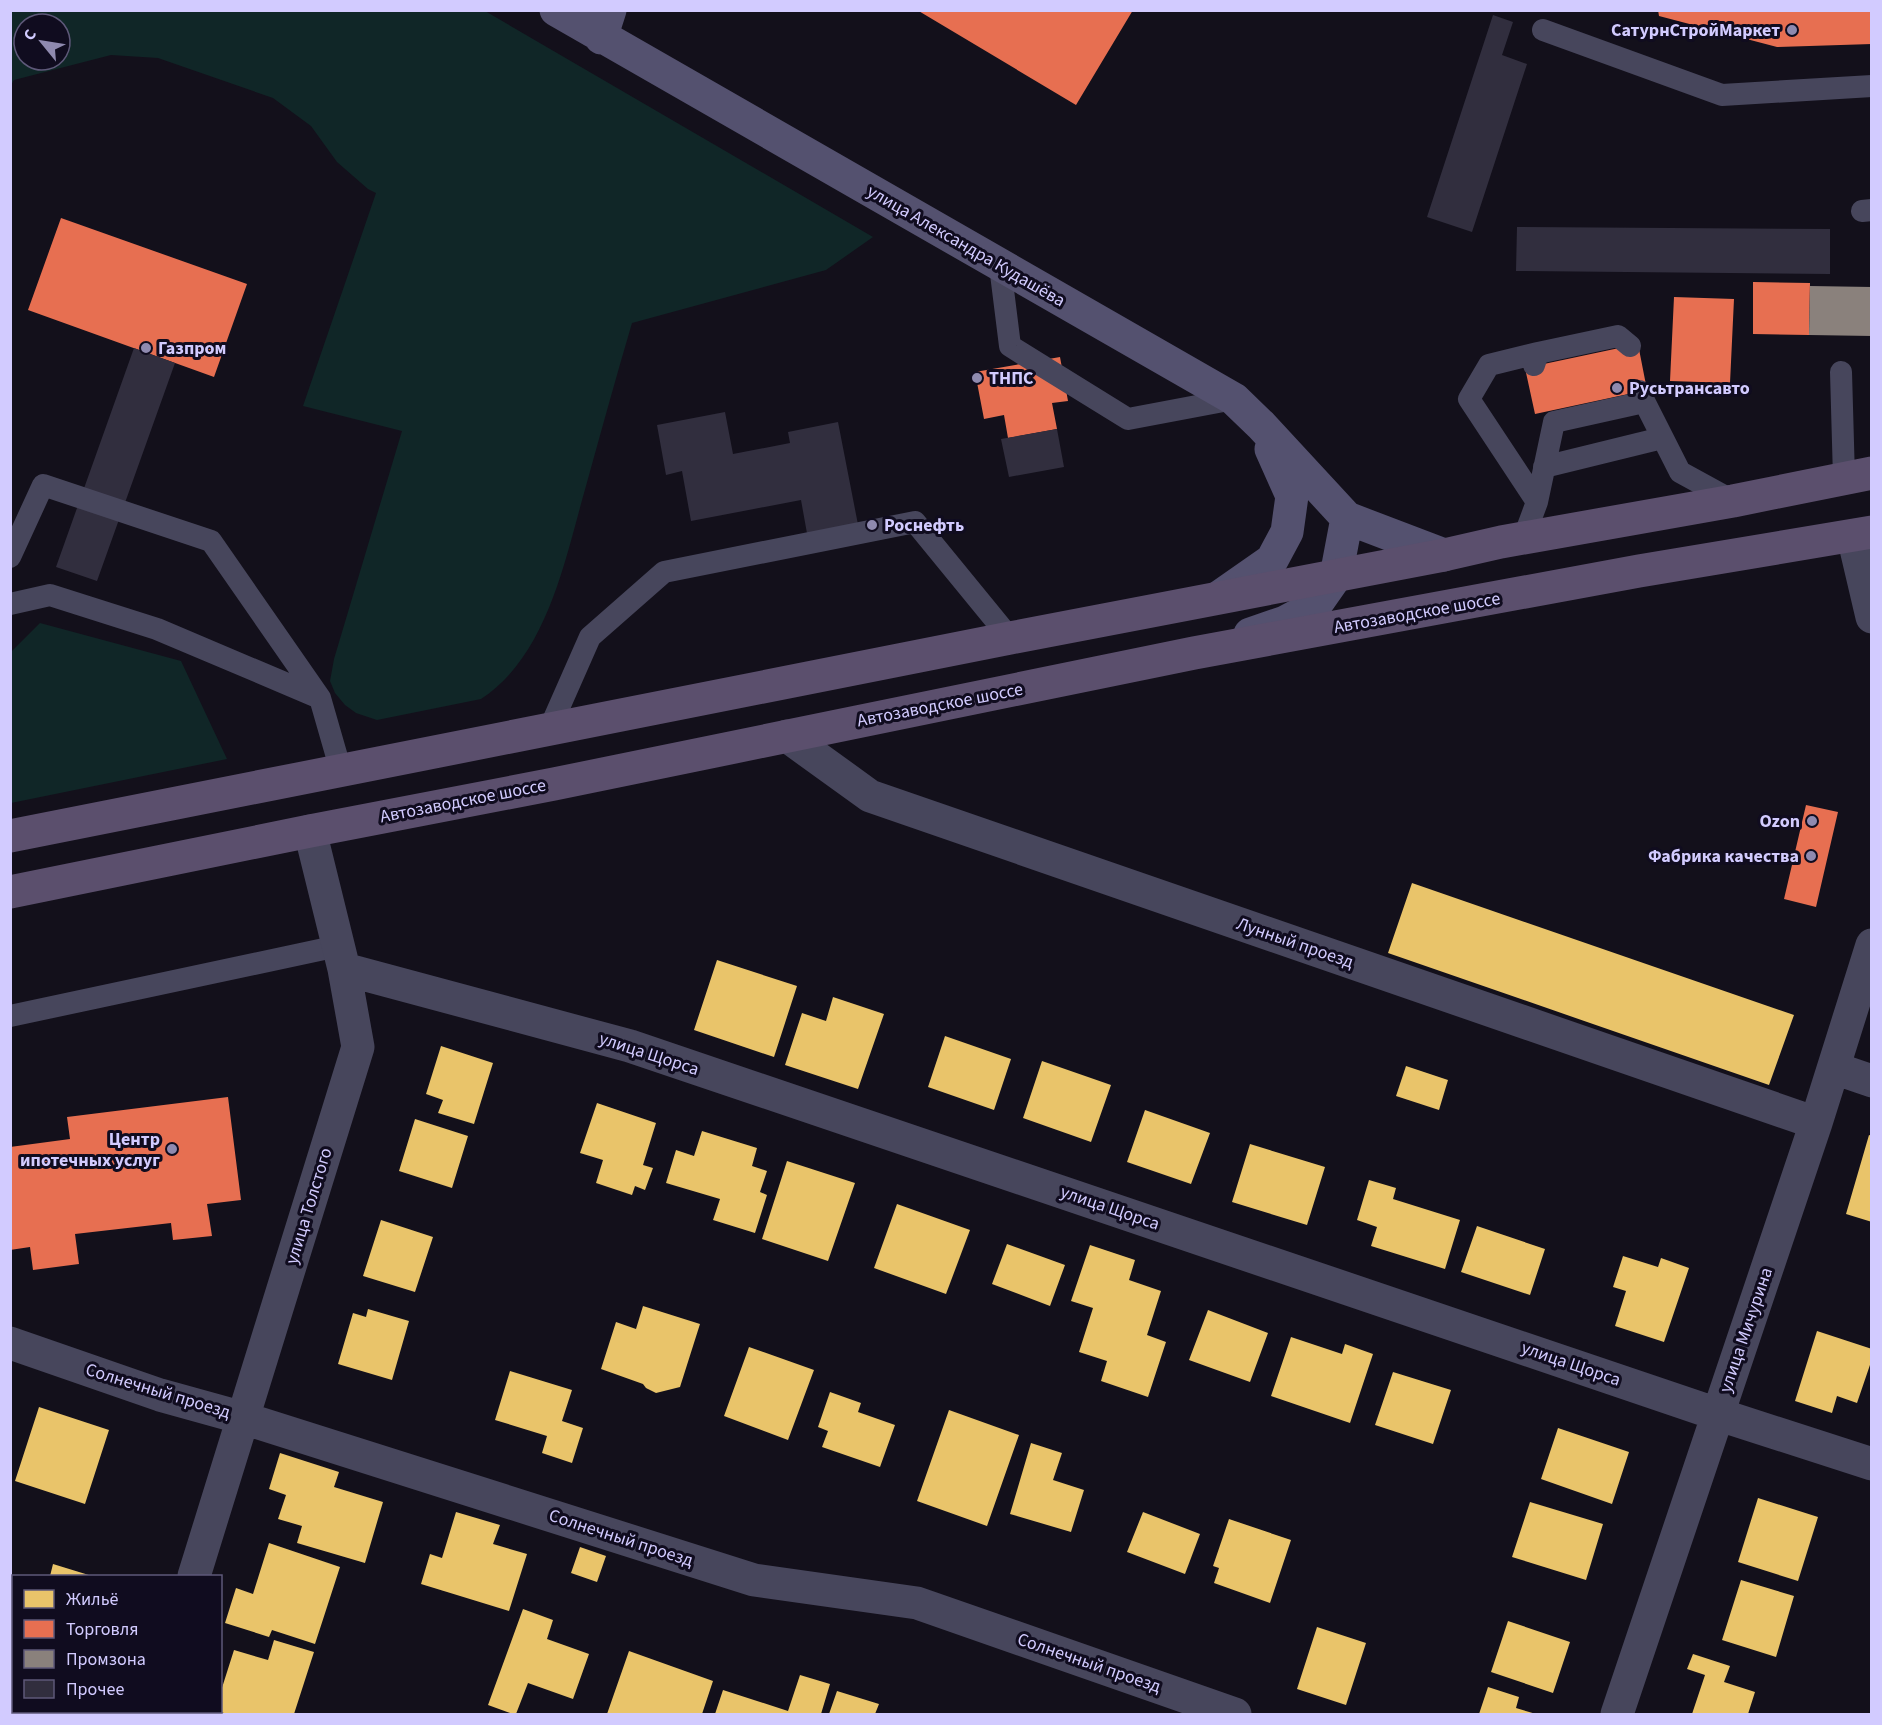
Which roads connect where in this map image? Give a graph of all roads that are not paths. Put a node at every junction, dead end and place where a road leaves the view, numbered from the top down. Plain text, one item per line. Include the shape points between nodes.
1 (556, 10) edge
2 (606, 24) edge
3 (1543, 30) dead end
4 (1872, 86) edge
5 (1000, 266) junction
6 (1630, 346) dead end
7 (1841, 372) dead end
8 (1234, 399) junction
9 (1261, 425) junction
10 (1662, 438) junction
11 (1544, 467) junction
12 (1863, 473) edge
13 (1733, 501) junction
14 (1537, 502) junction
15 (1347, 518) junction
16 (1862, 534) edge
17 (1524, 537) junction
18 (1444, 555) junction
19 (10, 557) edge
20 (1336, 576) junction
21 (1219, 597) junction
22 (10, 604) edge
23 (1872, 617) edge
24 (1010, 638) junction
25 (1194, 653) junction
26 (320, 698) junction
27 (549, 730) junction
28 (787, 736) junction
29 (341, 771) junction
30 (309, 831) junction
31 (10, 836) edge
32 (10, 892) edge
33 (1872, 945) edge
34 (341, 957) junction
35 (10, 1016) edge
36 (1834, 1068) junction
37 (1872, 1081) edge
38 (1816, 1123) junction
39 (10, 1343) edge
40 (1717, 1414) junction
41 (243, 1418) junction
42 (1872, 1464) edge
43 (194, 1575) edge
44 (1235, 1714) edge
45 (1617, 1714) edge

1 - 2 main road, улица Александра Кудашёва
2 - 5 main road, улица Александра Кудашёва
3 - 4 lane via 1722,95
5 - 8 main road, улица Александра Кудашёва
5 - 8 lane via 1010,346 1128,419
6 - 14 lane via 1618,336 1599,346 1489,365 1469,399
7 - 12 lane
8 - 9 main road, улица Александра Кудашёва
9 - 15 main road, улица Александра Кудашёва
9 - 21 main road via 1292,496 1287,532 1272,560
10 - 11 lane
10 - 11 lane via 1642,397 1566,413
10 - 13 lane via 1680,472
11 - 14 lane
12 - 13 main road
13 - 17 main road
14 - 17 lane
15 - 18 main road, улица Александра Кудашёва
15 - 20 main road
16 - 23 street
16 - 25 main road, Автозаводское шоссе
17 - 18 main road
18 - 20 main road
19 - 26 lane via 43,485 212,541
20 - 21 main road
20 - 25 main road via 1314,606 1285,622
21 - 24 main road
22 - 26 lane via 50,596 157,629
24 - 27 main road
24 - 27 lane via 915,522 664,573 590,637
25 - 28 main road, Автозаводское шоссе
26 - 29 lane
27 - 29 main road
28 - 30 main road, Автозаводское шоссе
28 - 38 street, Лунный проезд via 870,796
29 - 31 main road
30 - 32 main road, Автозаводское шоссе
30 - 34 street, улица Толстого
33 - 36 street, улица Мичурина
34 - 35 lane
34 - 40 street, улица Щорса via 630,1046
34 - 41 street, улица Толстого via 358,1047
36 - 37 street
36 - 38 street, улица Мичурина
38 - 40 street, улица Мичурина
39 - 41 street, Солнечный проезд via 160,1395
40 - 42 street, улица Щорса
40 - 45 street, улица Мичурина
41 - 43 street, улица Толстого
41 - 44 street, Солнечный проезд via 754,1580 917,1603

